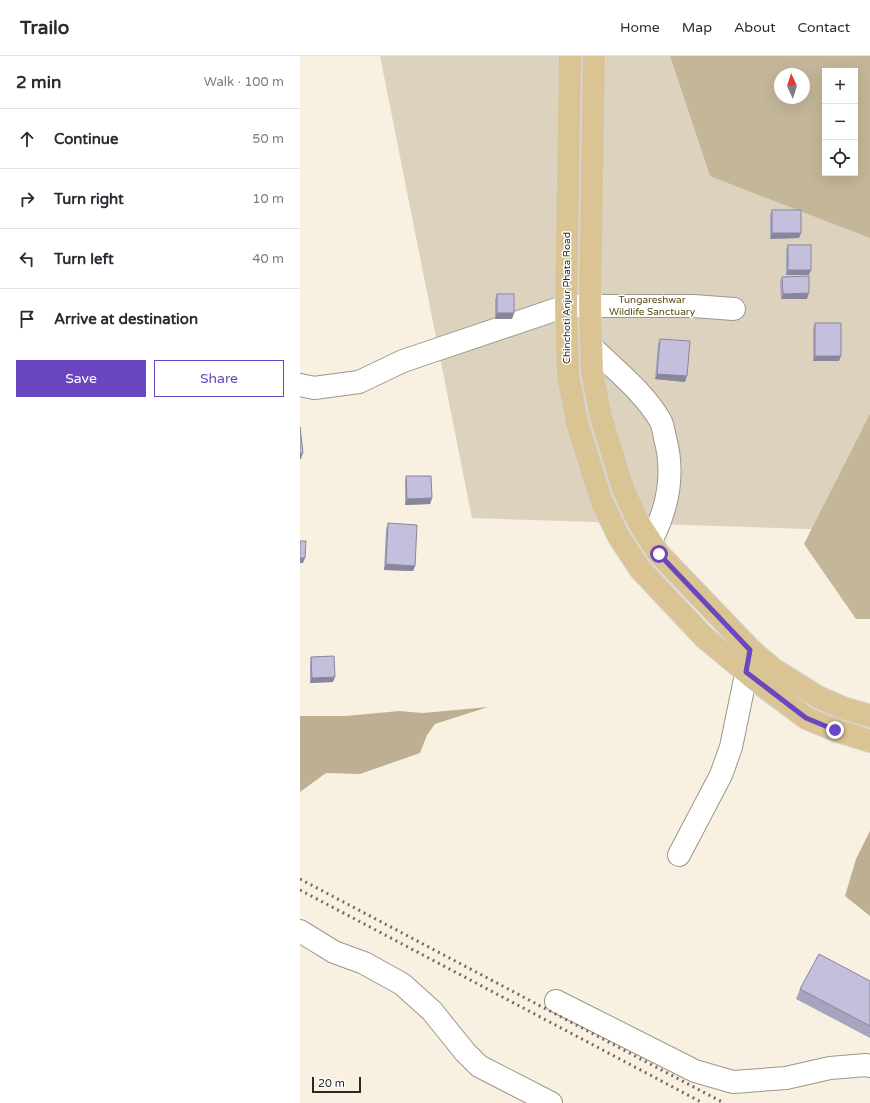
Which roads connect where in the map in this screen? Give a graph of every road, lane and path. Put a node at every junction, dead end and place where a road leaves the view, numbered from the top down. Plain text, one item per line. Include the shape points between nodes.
1 (570, 56) edge
2 (594, 56) edge
3 (566, 306) junction
4 (590, 306) junction
5 (734, 309) dead end
6 (591, 346) junction
7 (300, 385) edge
8 (651, 541) junction
9 (750, 650) junction
10 (746, 672) junction
11 (870, 716) edge
12 (870, 741) edge
13 (679, 855) dead end
14 (300, 931) edge
15 (556, 1001) dead end
16 (870, 1066) edge
17 (551, 1103) edge

1 - 3 main road, Chinchoti Anjur Phata Road
2 - 4 main road
3 - 4 street
3 - 7 street via 403,361 359,382 314,388
3 - 10 main road, Chinchoti Anjur Phata Road via 568,375 577,423 601,500 619,537 640,569 704,637
4 - 5 street via 693,306
4 - 6 main road
6 - 8 main road via 592,372 601,417 619,476 624,491
6 - 8 street via 637,390 660,421 671,457 670,480 662,520
8 - 9 main road via 659,554
9 - 10 street
9 - 11 main road via 773,669 818,697
10 - 12 main road, Chinchoti Anjur Phata Road via 806,718
10 - 13 street via 729,754 721,775
14 - 17 street via 334,952 364,963 402,984 432,1011 479,1066
15 - 16 street via 695,1071 733,1082 786,1078 830,1068 866,1064

